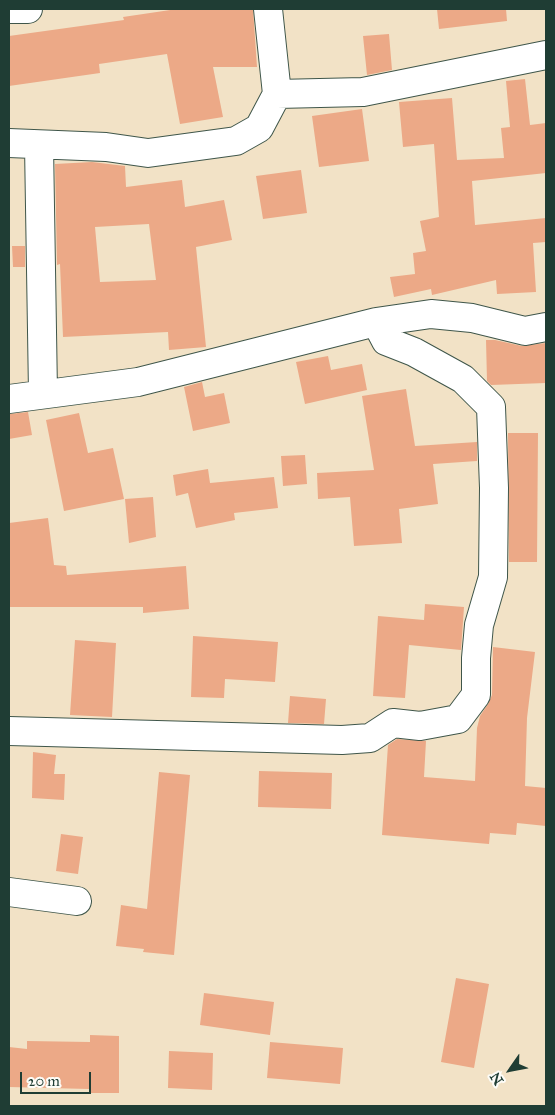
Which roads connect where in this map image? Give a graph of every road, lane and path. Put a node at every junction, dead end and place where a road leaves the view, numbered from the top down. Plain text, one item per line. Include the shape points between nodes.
1 (9, 9) edge
2 (28, 9) edge
3 (268, 9) edge
4 (546, 55) edge
5 (277, 94) junction
6 (9, 143) edge
7 (39, 145) junction
8 (376, 322) junction
9 (546, 327) edge
10 (43, 393) junction
11 (9, 399) edge
12 (9, 731) edge
13 (9, 892) edge
14 (77, 901) dead end

1 - 2 street
3 - 5 street
4 - 5 street via 363,92
5 - 7 street via 259,128 236,141 148,153
6 - 7 street
7 - 10 street
8 - 9 street via 431,314 472,318 525,331
8 - 10 street via 138,382
8 - 12 street via 386,341 414,352 463,379 491,407 493,577 479,624 476,695 458,719 420,726 393,723 370,738 342,740
10 - 11 street
13 - 14 street

